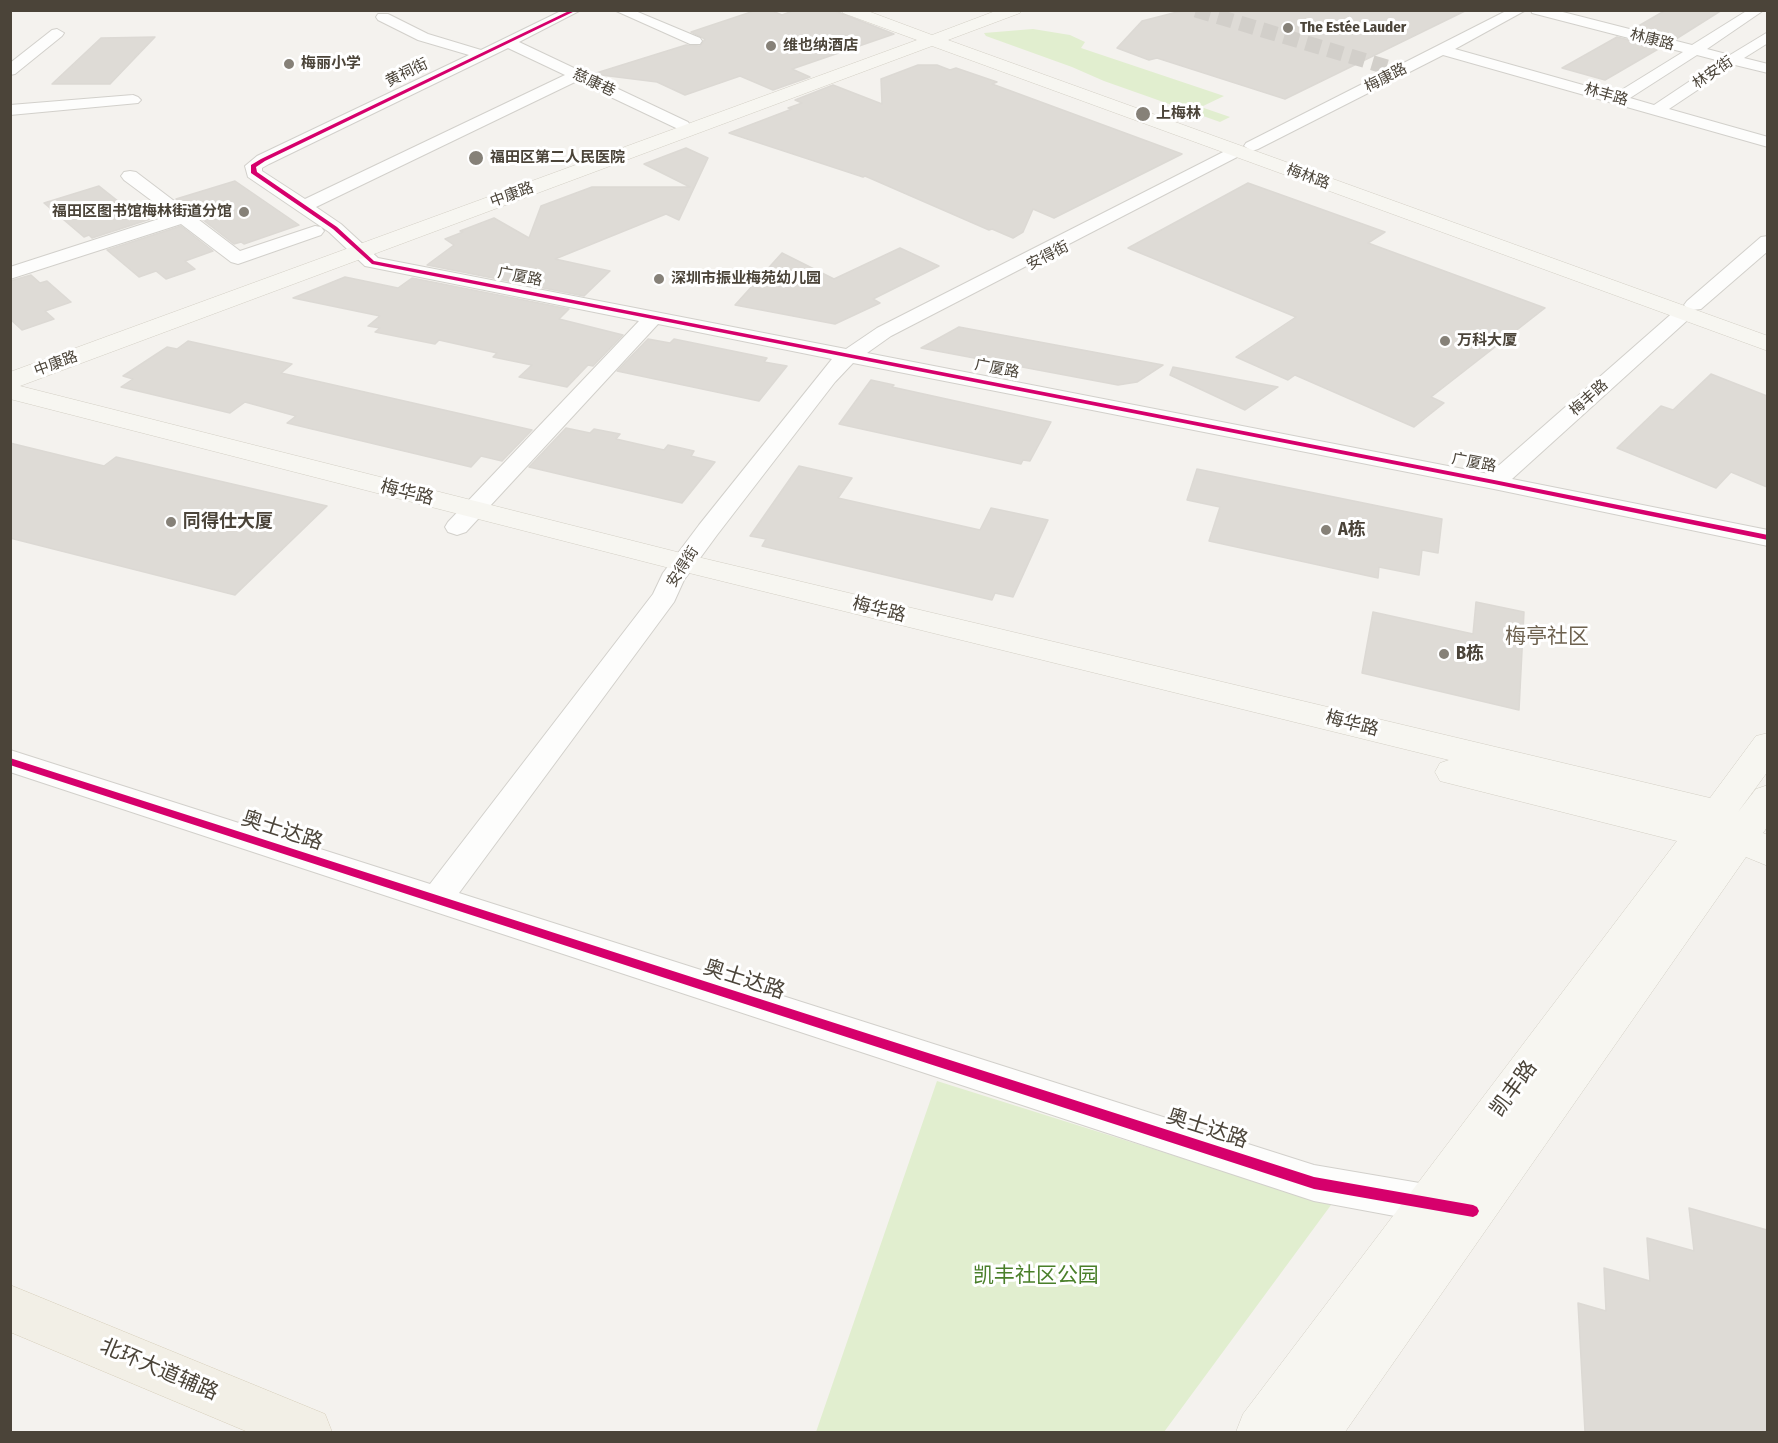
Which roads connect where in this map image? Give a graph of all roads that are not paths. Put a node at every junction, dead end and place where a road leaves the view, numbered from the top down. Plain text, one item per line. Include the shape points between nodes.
1 (575, 10) edge
2 (620, 10) edge
3 (849, 10) edge
4 (1014, 10) edge
5 (1520, 10) edge
6 (1537, 10) edge
7 (1758, 10) edge
8 (988, 15) edge
9 (383, 17) dead end
10 (885, 17) edge
11 (57, 33) dead end
12 (933, 36) junction
13 (1767, 36) edge
14 (695, 41) dead end
15 (507, 42) junction
16 (1443, 50) junction
17 (1695, 50) junction
18 (481, 54) junction
19 (883, 55) junction
20 (996, 60) junction
21 (1732, 60) junction
22 (1767, 69) edge
23 (10, 71) edge
24 (577, 75) junction
25 (1618, 99) junction
26 (133, 100) dead end
27 (10, 110) edge
28 (1657, 110) junction
29 (682, 124) junction
30 (1767, 142) edge
31 (1244, 151) junction
32 (253, 166) joint
33 (130, 176) dead end
34 (303, 207) junction
35 (184, 217) junction
36 (315, 231) dead end
37 (1767, 241) edge
38 (356, 247) junction
39 (10, 273) edge
40 (1689, 309) junction
41 (653, 318) junction
42 (1767, 332) edge
43 (1767, 344) edge
44 (855, 356) junction
45 (10, 367) edge
46 (10, 381) edge
47 (10, 392) edge
48 (10, 409) edge
49 (1494, 482) junction
50 (464, 519) junction
51 (1767, 538) edge
52 (681, 577) junction
53 (1767, 745) edge
54 (10, 761) edge
55 (1767, 798) edge
56 (1732, 834) edge
57 (436, 900) junction
58 (1429, 1204) junction
59 (1473, 1211) junction
60 (10, 1308) edge
61 (307, 1432) edge
62 (1261, 1432) edge
63 (1315, 1432) edge

1 - 15 street, 黄祠街
2 - 14 street
3 - 10 main road, 梅林路
4 - 8 main road, 中康路
5 - 16 street, 梅康路
6 - 17 street, 林康路
7 - 17 street, 林安街
8 - 10 main road via 936,24
8 - 12 main road, 中康路
8 - 20 main road via 963,35 991,47
9 - 18 street via 423,37
10 - 12 main road, 梅林路
10 - 19 main road via 887,28 902,38
11 - 23 street
12 - 19 main road, 中康路
12 - 20 main road, 梅林路
13 - 21 street, 林安街
15 - 18 street, 黄祠街
15 - 24 street, 慈康巷
16 - 25 street, 林丰路
16 - 31 street, 梅康路
17 - 21 street, 林康路
17 - 25 street, 林安街
18 - 32 street, 黄祠街
19 - 20 main road via 903,56 933,49
19 - 29 main road, 中康路
19 - 38 main road, 中康路
20 - 31 main road, 梅林路
21 - 22 street, 林康路
21 - 28 street, 林安街
24 - 29 street, 慈康巷
24 - 34 street
25 - 28 street, 林丰路
26 - 27 street
28 - 30 street, 林丰路
29 - 38 main road, 中康路
31 - 40 main road, 梅林路
31 - 44 street, 安得街
32 - 34 street, 广厦路 via 254,173
33 - 35 street
34 - 38 street, 广厦路
35 - 36 street via 238,258
35 - 39 street
37 - 40 street, 梅丰路
38 - 41 street, 广厦路 via 372,262
38 - 45 main road, 中康路
38 - 46 main road, 中康路
40 - 42 main road, 梅林路
40 - 43 main road, 梅林路
40 - 49 street, 梅丰路
41 - 44 street, 广厦路
41 - 50 street
44 - 49 street, 广厦路
44 - 52 street, 安得街
47 - 50 main road, 梅华路
48 - 50 main road, 梅华路
49 - 51 street, 广厦路
50 - 52 main road, 梅华路
52 - 56 main road, 梅华路
52 - 57 street, 安得街
53 - 56 main road, 凯丰路
54 - 57 street, 奥士达路
55 - 56 main road, 凯丰路
56 - 58 main road, 凯丰路
56 - 59 main road, 凯丰路
57 - 58 street, 奥士达路 via 1314,1183
58 - 59 street, 奥士达路
58 - 62 main road, 凯丰路
59 - 63 main road, 凯丰路
60 - 61 main road, 北环大道辅路

